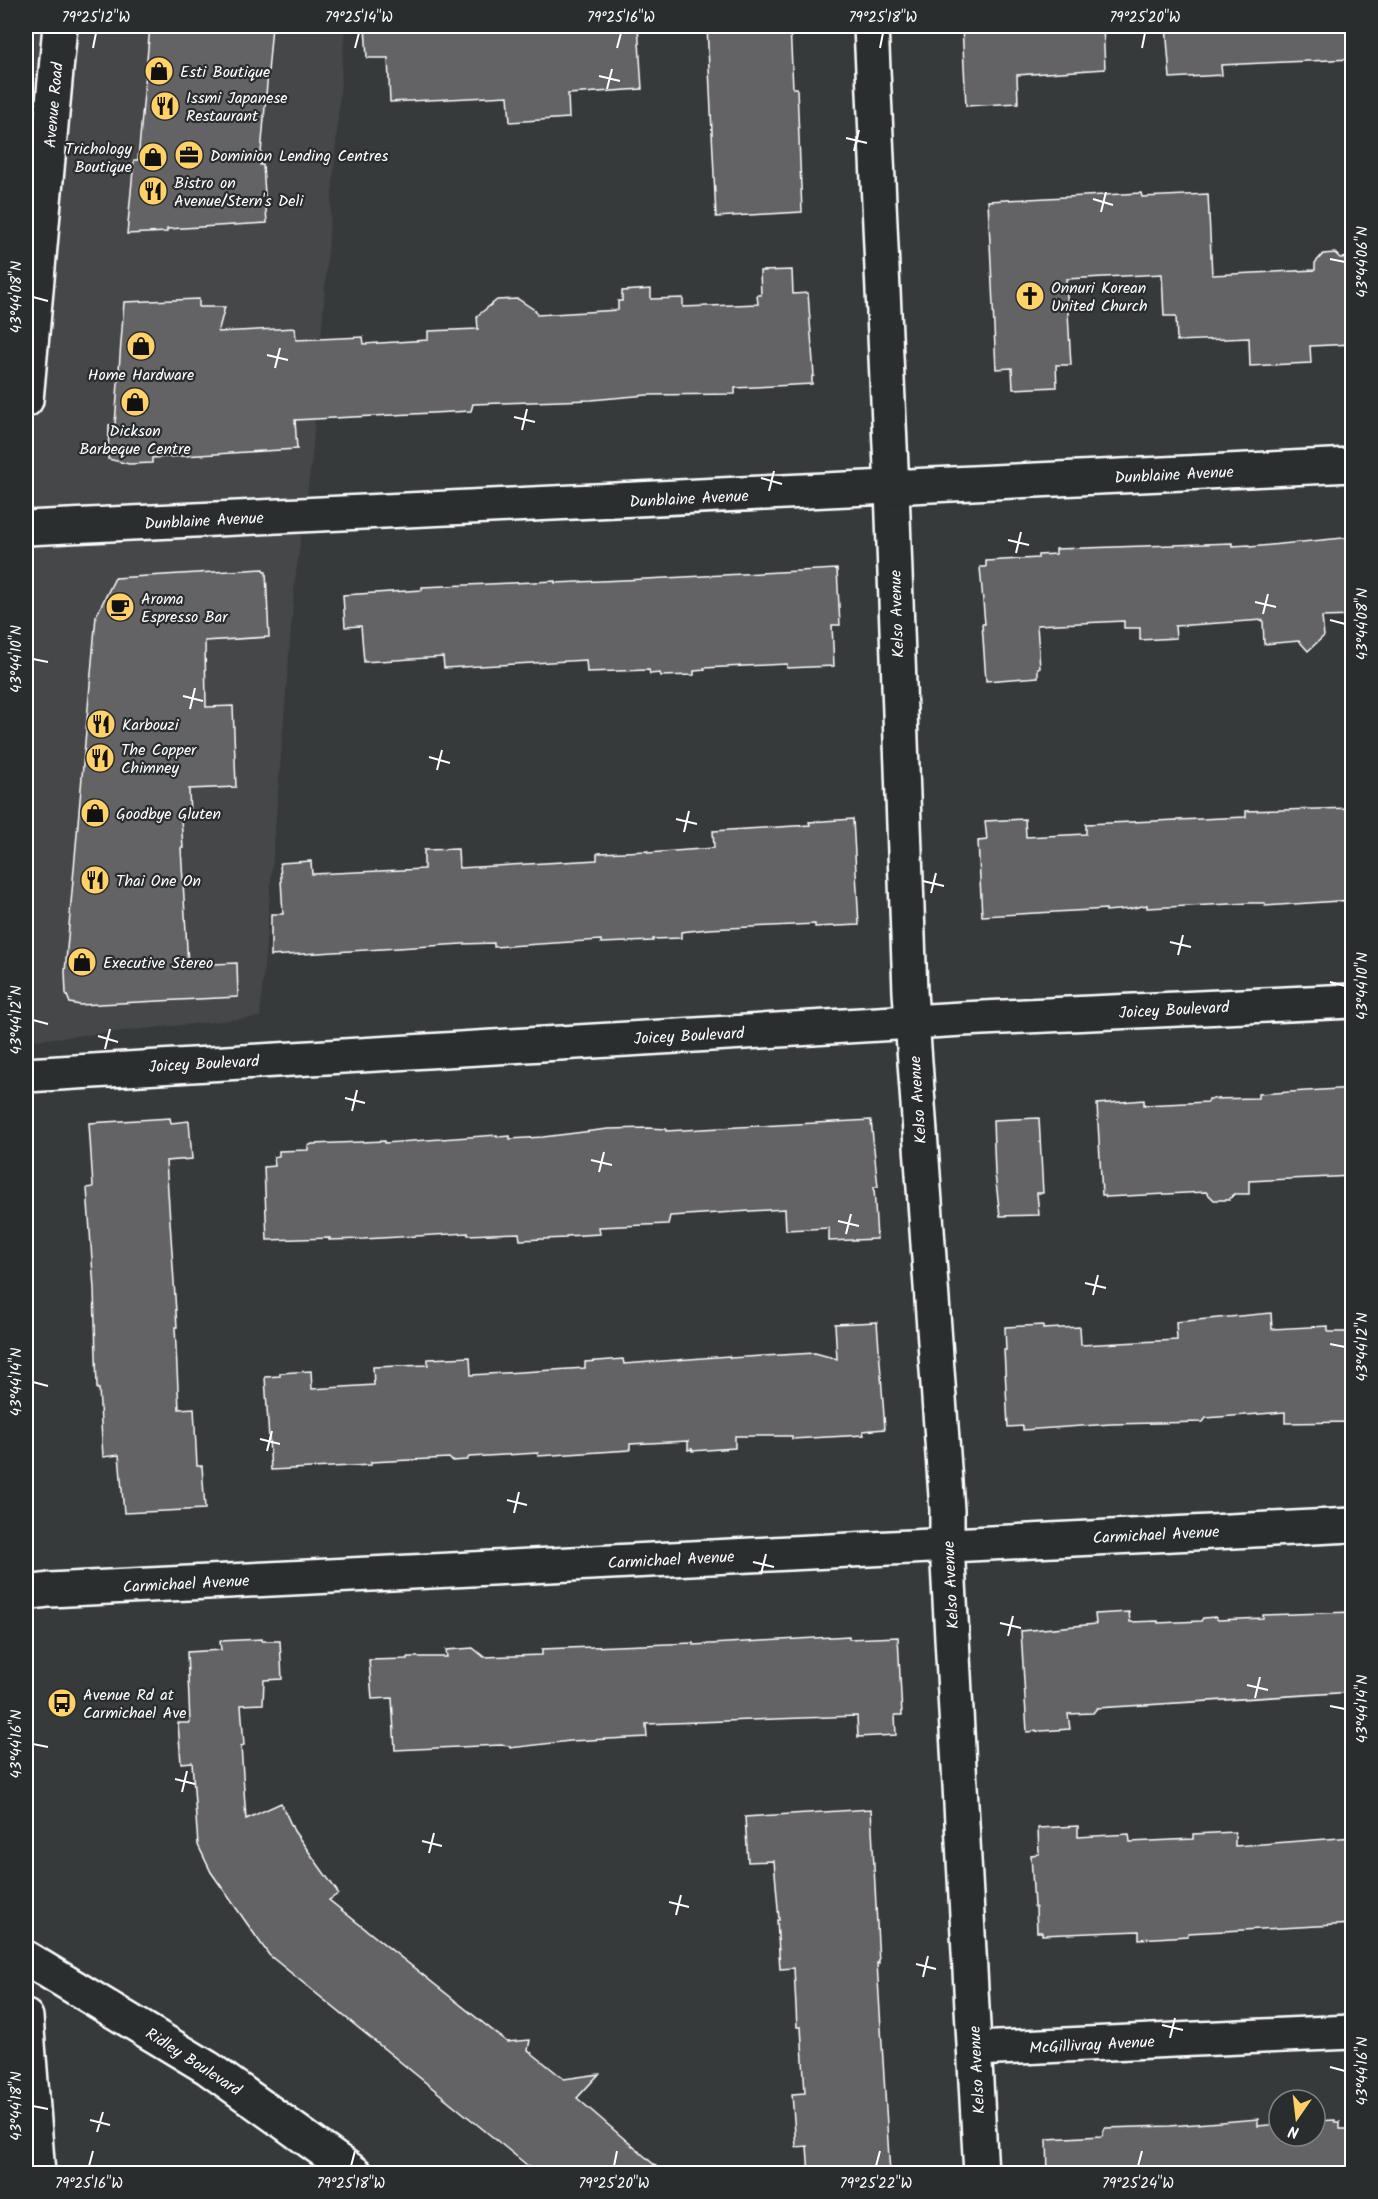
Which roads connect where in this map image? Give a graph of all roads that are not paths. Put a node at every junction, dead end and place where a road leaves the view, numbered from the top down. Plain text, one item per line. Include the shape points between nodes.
1 (60, 26) edge
2 (871, 26) edge
3 (26, 400) edge
4 (1353, 465) edge
5 (892, 489) junction
6 (26, 528) edge
7 (1353, 1001) edge
8 (912, 1022) junction
9 (26, 1075) edge
10 (1353, 1525) edge
11 (947, 1545) junction
12 (26, 1593) edge
13 (26, 1958) edge
14 (26, 2017) edge
15 (1353, 2032) edge
16 (975, 2049) junction
17 (38, 2174) edge
18 (356, 2174) edge
19 (981, 2174) edge

1 - 3 street, Avenue Road
2 - 5 street, Kelso Avenue
4 - 5 street, Dunblaine Avenue
5 - 6 street, Dunblaine Avenue
5 - 8 street, Kelso Avenue
7 - 8 street, Joicey Boulevard
8 - 9 street, Joicey Boulevard
8 - 11 street, Kelso Avenue
10 - 11 street, Carmichael Avenue
11 - 12 street, Carmichael Avenue
11 - 16 street, Kelso Avenue
13 - 18 street, Ridley Boulevard via 208,2068
14 - 17 street
15 - 16 street, McGillivray Avenue
16 - 19 street, Kelso Avenue

